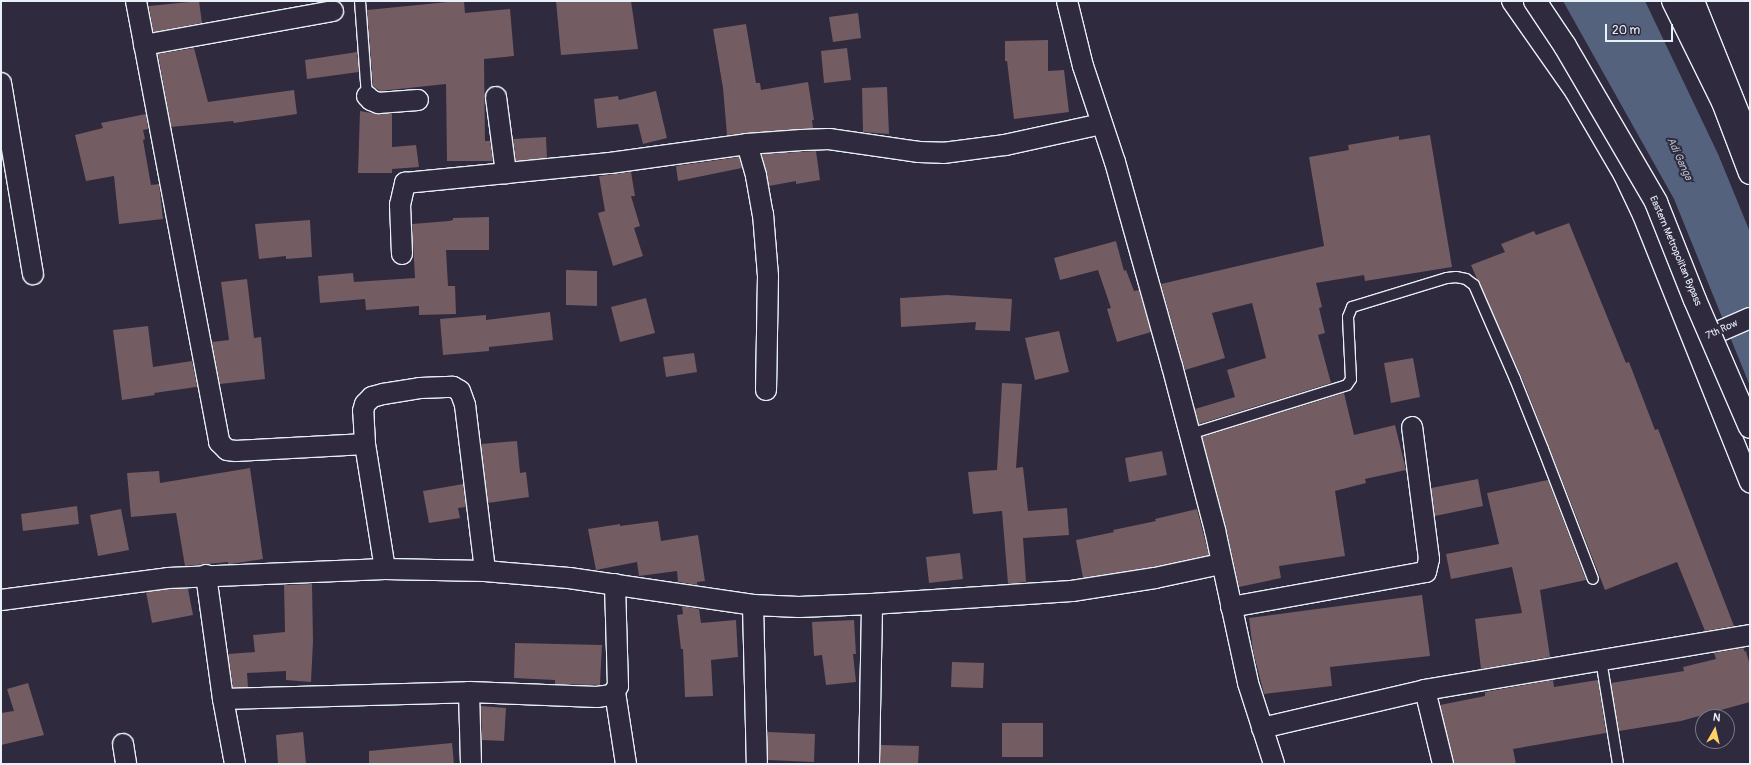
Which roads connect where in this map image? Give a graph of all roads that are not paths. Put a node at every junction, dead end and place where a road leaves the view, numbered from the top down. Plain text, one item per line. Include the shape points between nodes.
1 (136, 1) edge
2 (360, 1) edge
3 (1067, 1) edge
4 (1512, 1) edge
5 (1534, 1) edge
6 (1673, 1) edge
7 (1694, 1) edge
8 (333, 11) dead end
9 (144, 45) junction
10 (1, 82) edge
11 (367, 96) joint
12 (496, 97) dead end
13 (418, 100) dead end
14 (1101, 124) junction
15 (1750, 140) edge
16 (747, 144) junction
17 (1750, 172) edge
18 (506, 173) junction
19 (402, 254) dead end
20 (32, 274) dead end
21 (1743, 321) edge
22 (1693, 343) junction
23 (766, 390) dead end
24 (1412, 427) dead end
25 (1750, 427) edge
26 (1190, 434) junction
27 (365, 444) junction
28 (1750, 482) edge
29 (1221, 564) junction
30 (385, 569) junction
31 (485, 571) junction
32 (206, 575) junction
33 (1593, 579) dead end
34 (615, 584) junction
35 (1, 600) edge
36 (872, 604) junction
37 (753, 605) junction
38 (1231, 607) junction
39 (1750, 635) edge
40 (1601, 660) junction
41 (1425, 690) junction
42 (469, 692) junction
43 (615, 692) junction
44 (223, 699) junction
45 (1262, 728) junction
46 (123, 744) dead end
47 (126, 764) edge
48 (235, 764) edge
49 (471, 764) edge
50 (626, 764) edge
51 (757, 764) edge
52 (869, 764) edge
53 (1274, 764) edge
54 (1443, 764) edge
55 (1618, 764) edge

1 - 9 street
2 - 11 lane
3 - 14 street
4 - 22 street via 1575,91 1624,175 1643,215
5 - 25 main road, Eastern Metropolitan Bypass, bridge via 1565,46 1656,202
6 - 17 main road via 1723,102
7 - 15 street
8 - 9 street
9 - 27 street via 219,442 227,450 236,451
10 - 20 street
11 - 13 street via 378,103
12 - 18 street
14 - 16 street via 1005,145 943,153 919,152 829,138
14 - 26 street via 1120,179
16 - 18 street via 610,163
16 - 23 street via 763,214 767,263
18 - 19 street via 405,183 400,205
21 - 22 street, 7th Row
22 - 28 street
24 - 38 street via 1429,559 1426,572
26 - 29 street via 1215,530
26 - 33 lane via 1347,385 1351,379 1348,317 1352,307 1447,278 1466,279 1474,285 1515,380
27 - 30 street
27 - 31 street via 363,411 365,404 372,397 420,388 453,387 460,391 465,405
29 - 36 street via 1154,578 1072,590
29 - 38 street
30 - 31 street
30 - 32 street
31 - 34 street
32 - 35 street via 121,583
32 - 44 street
34 - 37 street
34 - 43 street via 618,686
36 - 37 street
36 - 52 street
37 - 51 street
38 - 45 street via 1248,683
39 - 40 street
40 - 41 street
40 - 55 lane
41 - 45 street
41 - 54 street
42 - 43 street via 597,697
42 - 44 street
42 - 49 street
43 - 50 street
44 - 48 street
45 - 53 street
46 - 47 street

